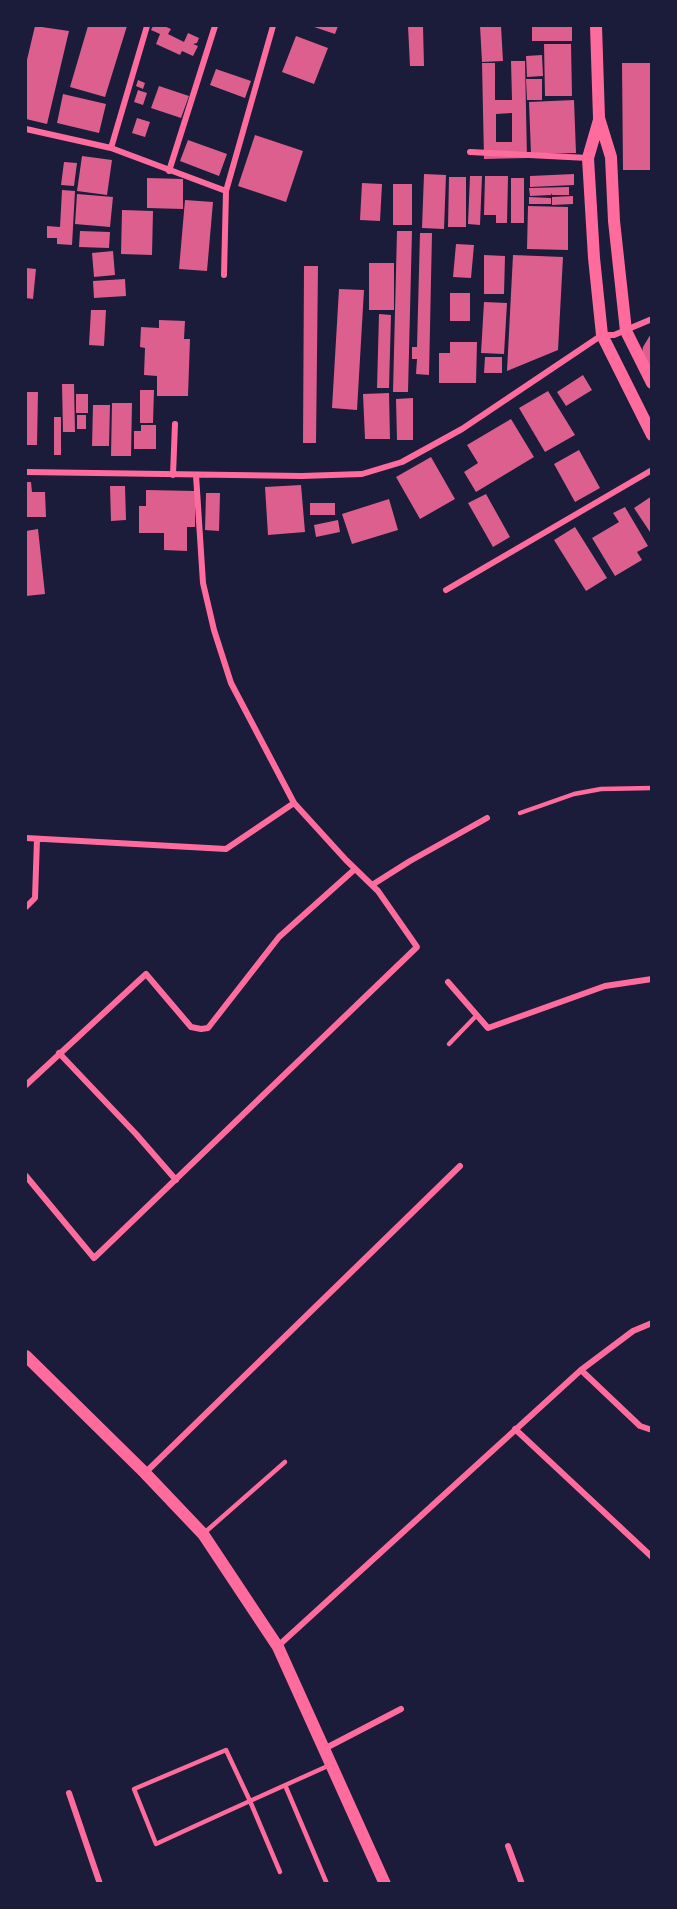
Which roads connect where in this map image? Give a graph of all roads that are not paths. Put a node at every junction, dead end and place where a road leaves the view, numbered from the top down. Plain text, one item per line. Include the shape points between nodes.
1 (147, 26) edge
2 (215, 26) edge
3 (273, 26) edge
4 (596, 26) edge
5 (599, 118) junction
6 (26, 129) edge
7 (111, 148) junction
8 (471, 152) dead end
9 (588, 158) junction
10 (169, 171) junction
11 (226, 190) junction
12 (224, 275) dead end
13 (651, 319) edge
14 (626, 331) junction
15 (602, 335) junction
16 (651, 383) edge
17 (175, 424) dead end
18 (651, 435) edge
19 (651, 470) edge
20 (26, 472) edge
21 (173, 475) junction
22 (196, 475) junction
23 (446, 591) dead end
24 (651, 788) edge
25 (294, 802) junction
26 (520, 813) dead end
27 (487, 818) dead end
28 (26, 838) edge
29 (37, 839) junction
30 (356, 869) junction
31 (372, 885) junction
32 (26, 907) edge
33 (651, 979) edge
34 (448, 982) dead end
35 (477, 1015) junction
36 (449, 1044) dead end
37 (59, 1053) junction
38 (26, 1085) edge
39 (459, 1166) dead end
40 (26, 1176) edge
41 (176, 1180) junction
42 (651, 1323) edge
43 (26, 1356) edge
44 (581, 1370) junction
45 (516, 1429) junction
46 (651, 1430) edge
47 (285, 1462) dead end
48 (145, 1473) junction
49 (203, 1534) junction
50 (651, 1557) edge
51 (278, 1647) junction
52 (401, 1710) dead end
53 (323, 1749) junction
54 (330, 1764) junction
55 (285, 1785) junction
56 (69, 1793) dead end
57 (250, 1801) junction
58 (508, 1846) dead end
59 (280, 1872) dead end
60 (100, 1884) edge
61 (327, 1884) edge
62 (385, 1884) edge
63 (522, 1884) edge

1 - 7 street
2 - 10 street
3 - 11 street
4 - 5 main road
5 - 9 main road
5 - 14 main road via 611,157
6 - 7 street
7 - 10 street
8 - 9 street
9 - 15 main road
10 - 11 street
11 - 12 street
13 - 14 street
14 - 15 street
14 - 16 main road
15 - 18 main road
15 - 22 street via 462,429 402,462 362,474
17 - 21 street
19 - 23 street
20 - 21 street
21 - 22 street
22 - 25 street via 203,583 214,630 231,683
24 - 26 lane via 574,794
25 - 29 street via 226,849
25 - 30 street
27 - 31 street
28 - 29 street
29 - 32 street via 35,898
30 - 31 street
30 - 37 street via 279,937 208,1028 191,1027 146,974
31 - 41 street via 417,947
33 - 35 street via 605,986 488,1028
34 - 35 street
35 - 36 lane
37 - 38 street
37 - 41 street
39 - 48 street
40 - 41 street via 94,1258
42 - 44 street via 633,1331
43 - 48 main road
44 - 45 street
44 - 46 street via 640,1426
45 - 50 street
45 - 51 street
47 - 49 lane
48 - 49 main road
49 - 51 main road
51 - 53 main road
52 - 53 street
53 - 54 main road
54 - 55 lane
54 - 62 main road
55 - 57 lane
55 - 61 lane
56 - 60 street
57 - 57 lane via 226,1750 134,1789 156,1844
57 - 59 lane
58 - 63 street

